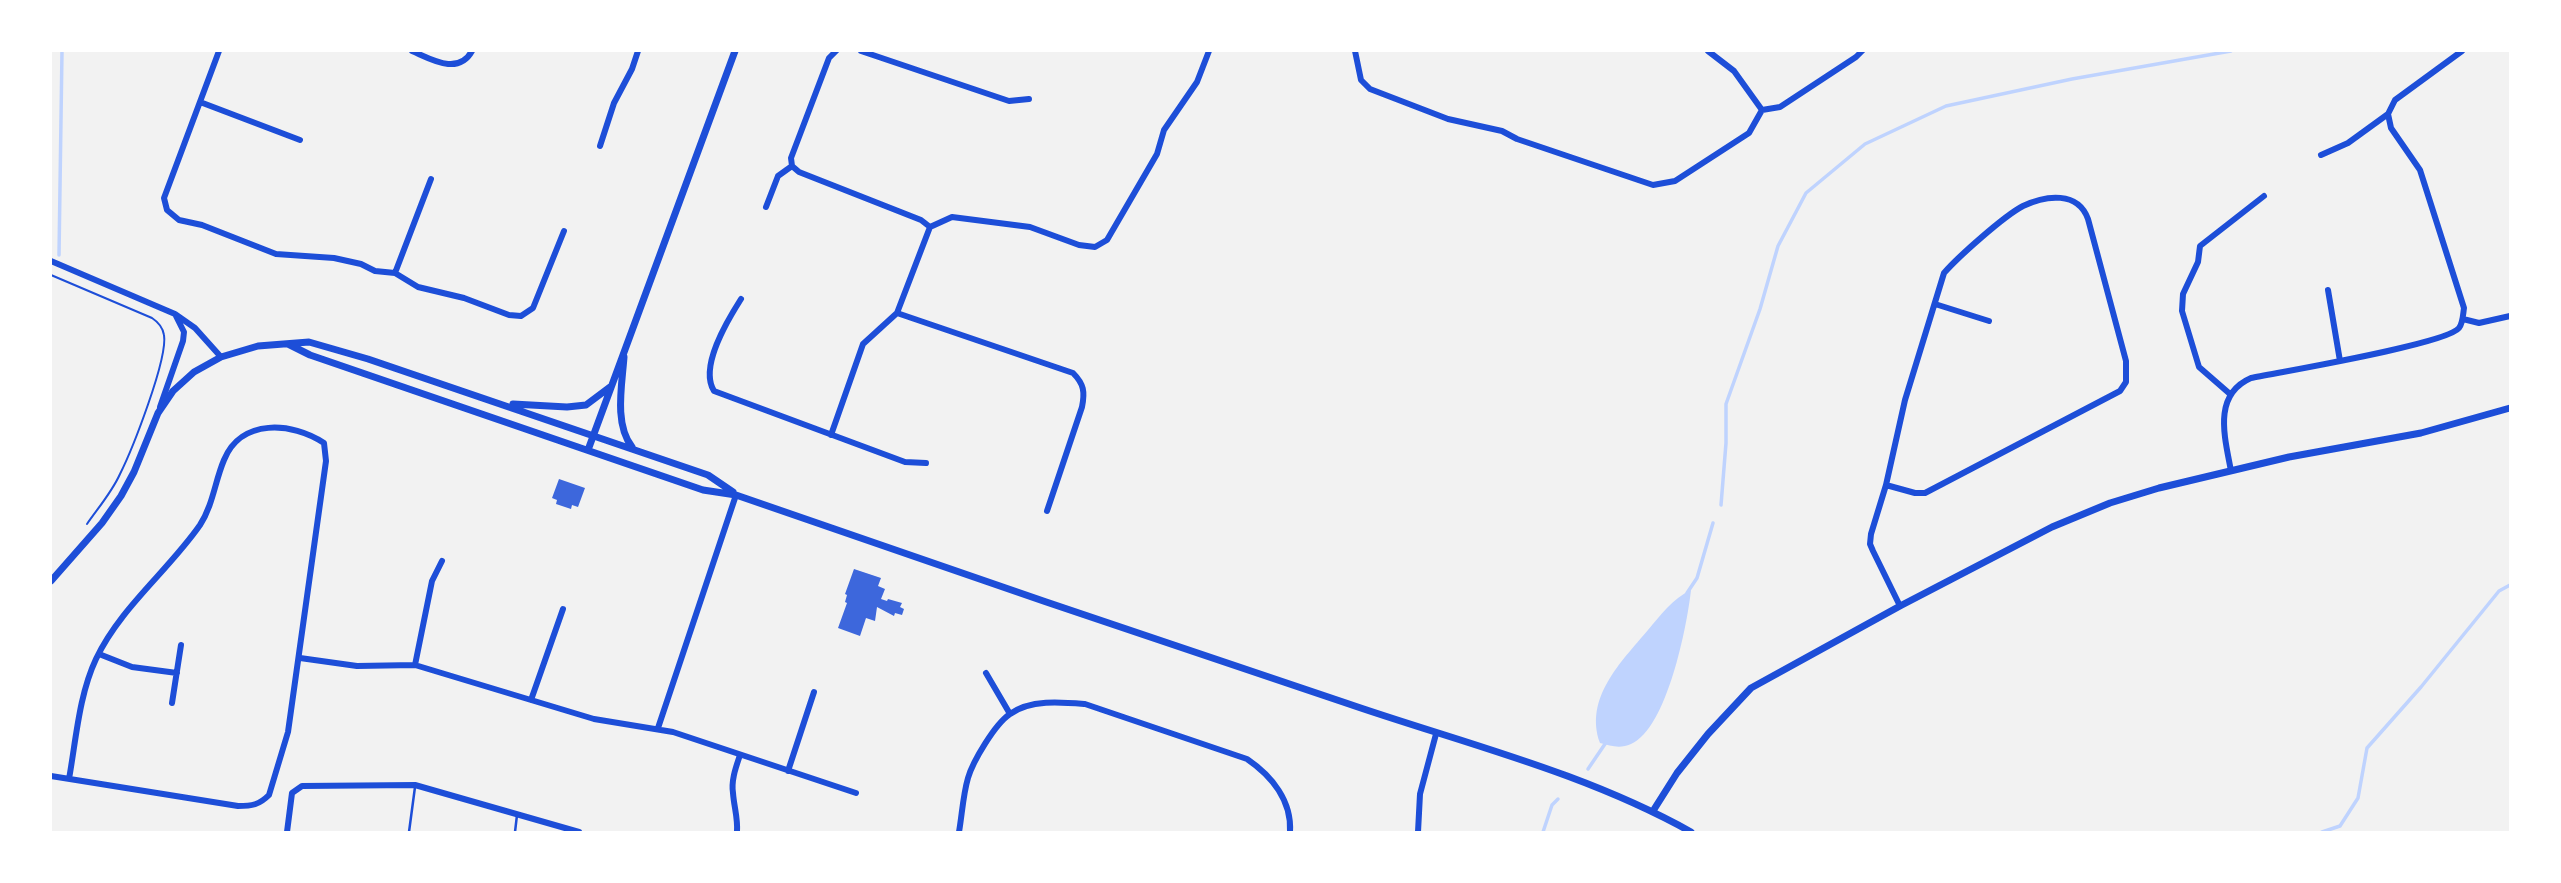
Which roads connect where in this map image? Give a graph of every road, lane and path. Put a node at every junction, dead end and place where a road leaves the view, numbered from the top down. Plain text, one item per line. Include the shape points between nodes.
1 (219, 51) edge
2 (412, 51) edge
3 (472, 51) edge
4 (638, 51) edge
5 (735, 51) edge
6 (836, 51) edge
7 (860, 51) edge
8 (1209, 51) edge
9 (1355, 51) edge
10 (1708, 51) edge
11 (1862, 51) edge
12 (2462, 51) edge
13 (1029, 99) dead end
14 (200, 102) junction
15 (1762, 110) junction
16 (2388, 114) junction
17 (300, 140) dead end
18 (600, 146) dead end
19 (2321, 155) dead end
20 (792, 166) junction
21 (431, 179) dead end
22 (2264, 196) dead end
23 (766, 206) dead end
24 (930, 227) junction
25 (564, 231) dead end
26 (51, 261) edge
27 (395, 273) junction
28 (51, 275) edge
29 (2328, 290) dead end
30 (741, 299) dead end
31 (1935, 304) junction
32 (897, 313) junction
33 (175, 314) junction
34 (2510, 316) edge
35 (2463, 319) junction
36 (1989, 321) dead end
37 (288, 344) junction
38 (625, 346) junction
39 (221, 357) junction
40 (2340, 361) junction
41 (610, 387) junction
42 (2230, 394) junction
43 (498, 402) junction
44 (2510, 408) edge
45 (158, 412) junction
46 (593, 435) junction
47 (831, 435) junction
48 (633, 449) junction
49 (588, 450) junction
50 (926, 463) dead end
51 (2231, 471) junction
52 (1886, 485) junction
53 (736, 495) junction
54 (1047, 510) dead end
55 (85, 528) dead end
56 (442, 561) dead end
57 (51, 581) edge
58 (1900, 606) junction
59 (563, 609) dead end
60 (181, 645) dead end
61 (99, 654) junction
62 (300, 658) junction
63 (415, 664) junction
64 (177, 673) junction
65 (986, 673) dead end
66 (814, 692) dead end
67 (531, 700) junction
68 (172, 703) dead end
69 (1010, 714) junction
70 (658, 729) junction
71 (1436, 734) junction
72 (740, 755) junction
73 (788, 771) junction
74 (51, 776) edge
75 (69, 779) junction
76 (415, 785) junction
77 (856, 793) dead end
78 (1653, 811) junction
79 (517, 814) junction
80 (287, 832) edge
81 (409, 832) edge
82 (515, 832) edge
83 (579, 832) edge
84 (737, 832) edge
85 (959, 832) edge
86 (1290, 832) edge
87 (1418, 832) edge
88 (1691, 832) edge

1 - 14 street
2 - 3 street via 450,65
4 - 18 street
5 - 38 street
6 - 20 street via 829,58 791,158
7 - 13 street via 1009,101
8 - 24 street via 1197,82 1164,130 1157,154 1107,240 1095,247 1030,227 952,217
9 - 15 street via 1361,80 1370,89 1653,186 1675,181 1749,133
10 - 15 street via 1734,71
11 - 15 street via 1780,107
12 - 16 street via 2395,100
14 - 17 street
14 - 27 street via 164,198 167,210 179,220 276,254 334,258
16 - 19 street
16 - 35 street via 2420,170 2464,307
20 - 23 street via 778,176
20 - 24 street
21 - 27 street
22 - 42 street via 2200,246 2183,294 2182,311 2199,368
24 - 32 street
25 - 27 street via 533,308 521,316 418,286
26 - 33 street
28 - 55 path via 152,318 164,334 153,391 120,475
29 - 40 street
30 - 47 street via 708,369 714,391
31 - 36 street
31 - 52 street via 1905,400
31 - 52 street via 1944,273 2021,207 2036,201 2075,200 2088,219 2126,361 2126,382 2120,391 1925,493
32 - 47 street via 863,344
32 - 54 street via 1073,373 1081,382 1085,394 1082,407
33 - 39 street
33 - 45 street via 184,332 183,341
34 - 35 street via 2479,323
35 - 40 street via 2451,334
37 - 39 street via 258,346
37 - 43 street via 309,342
37 - 49 street
38 - 41 street
38 - 48 street via 623,430
39 - 45 street via 185,379
40 - 42 street via 2251,378 2238,383
41 - 43 street via 586,405
41 - 46 street
42 - 51 street via 2224,422
43 - 46 street
44 - 51 street via 2421,433
45 - 57 street via 121,496
46 - 48 street
46 - 49 street
47 - 50 street via 905,462
48 - 53 street via 708,475
49 - 53 street via 703,490
51 - 58 street via 2110,503 2052,527
52 - 58 street via 1870,544
53 - 70 street
53 - 71 street
56 - 63 street via 432,581
58 - 78 street via 1751,688 1708,734
59 - 67 street
60 - 64 street
61 - 62 street via 113,630 200,524 229,450 244,436 267,426 307,434 324,443 326,451
61 - 64 street via 132,667
61 - 75 street via 85,692
62 - 63 street via 357,666
62 - 75 street via 288,732 273,785 262,802 238,806
63 - 67 street
64 - 68 street
65 - 69 street
66 - 73 street
67 - 70 street via 594,719
69 - 85 street via 984,744 968,777
69 - 86 street via 1049,703 1085,704 1247,759 1275,783 1286,804
70 - 72 street
71 - 78 street via 1569,776
71 - 87 street via 1420,794
72 - 73 street
72 - 84 street via 733,779
73 - 77 street
74 - 75 street
76 - 79 street
76 - 80 street via 302,786 292,793
76 - 81 lane
78 - 88 street
79 - 82 lane
79 - 83 street

